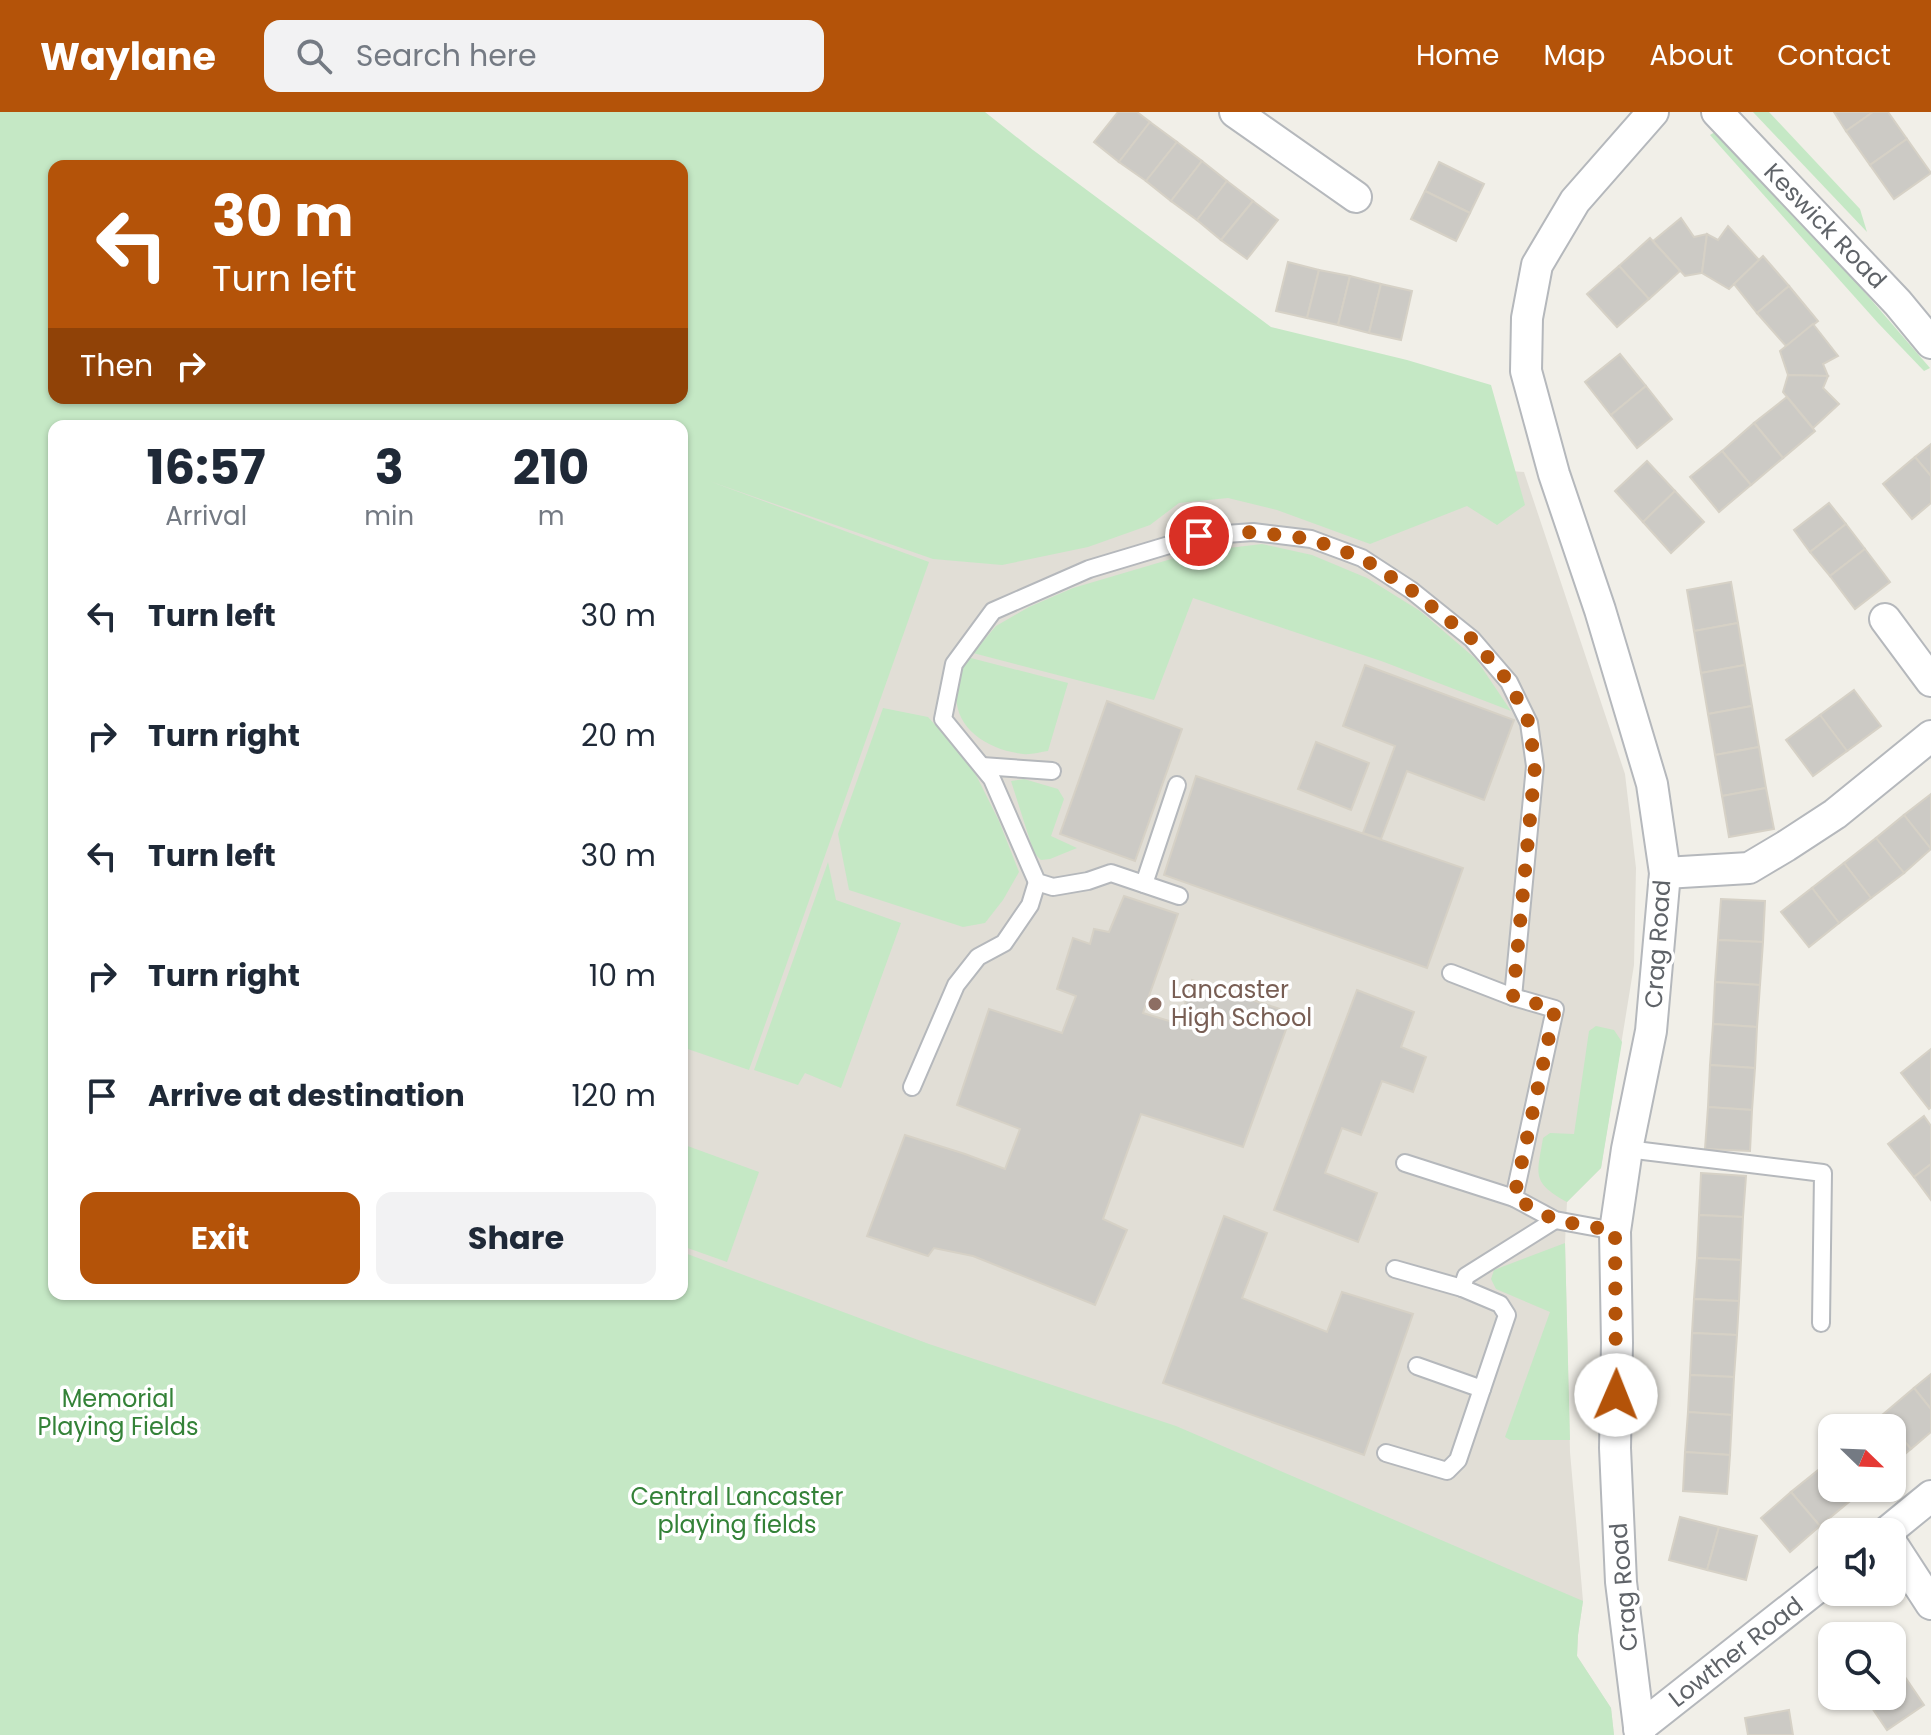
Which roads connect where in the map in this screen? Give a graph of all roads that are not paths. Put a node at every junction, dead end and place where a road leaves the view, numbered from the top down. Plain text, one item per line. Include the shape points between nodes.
1 (1235, 112) edge
2 (1653, 112) edge
3 (1717, 112) edge
4 (1356, 197) dead end
5 (1931, 343) edge
6 (1885, 619) dead end
7 (1931, 681) edge
8 (1931, 736) edge
9 (982, 766) junction
10 (1052, 771) dead end
11 (1177, 785) dead end
12 (1665, 873) junction
13 (1037, 882) junction
14 (1144, 884) junction
15 (1179, 896) dead end
16 (1451, 973) dead end
17 (1513, 997) junction
18 (912, 1087) dead end
19 (1627, 1149) junction
20 (1405, 1163) dead end
21 (1514, 1198) junction
22 (1555, 1220) junction
23 (1615, 1231) junction
24 (1395, 1269) dead end
25 (1462, 1288) junction
26 (1821, 1323) dead end
27 (1417, 1366) dead end
28 (1482, 1389) junction
29 (1386, 1453) dead end
30 (1931, 1496) edge
31 (1904, 1518) edge
32 (1906, 1566) edge
33 (1818, 1587) edge
34 (1931, 1604) edge
35 (1640, 1732) edge

1 - 4 street
2 - 12 street, Crag Road via 1575,201 1537,265 1527,318 1526,371 1652,784
3 - 5 street, Keswick Road
6 - 7 street
8 - 12 street via 1835,814 1749,868
9 - 10 lane
9 - 13 lane
9 - 17 lane via 943,719 954,664 993,611 1089,569 1199,536 1253,532 1311,539 1362,558 1472,639 1509,682 1529,723 1535,766
11 - 14 lane
12 - 19 street, Crag Road via 1651,1031
13 - 14 lane via 1053,887 1111,873
13 - 18 lane via 1030,905 1004,943 978,957 956,985
14 - 15 lane
16 - 17 lane
17 - 21 lane via 1555,1009
19 - 23 street, Crag Road
19 - 26 lane via 1823,1173
20 - 21 lane
21 - 22 lane
22 - 23 lane
22 - 25 lane via 1466,1276
23 - 35 street, Crag Road via 1621,1582
24 - 25 lane
25 - 28 lane via 1500,1304 1507,1315
27 - 28 lane
28 - 29 lane via 1458,1460 1447,1471
30 - 31 street
32 - 34 street
33 - 35 street, Lowther Road

